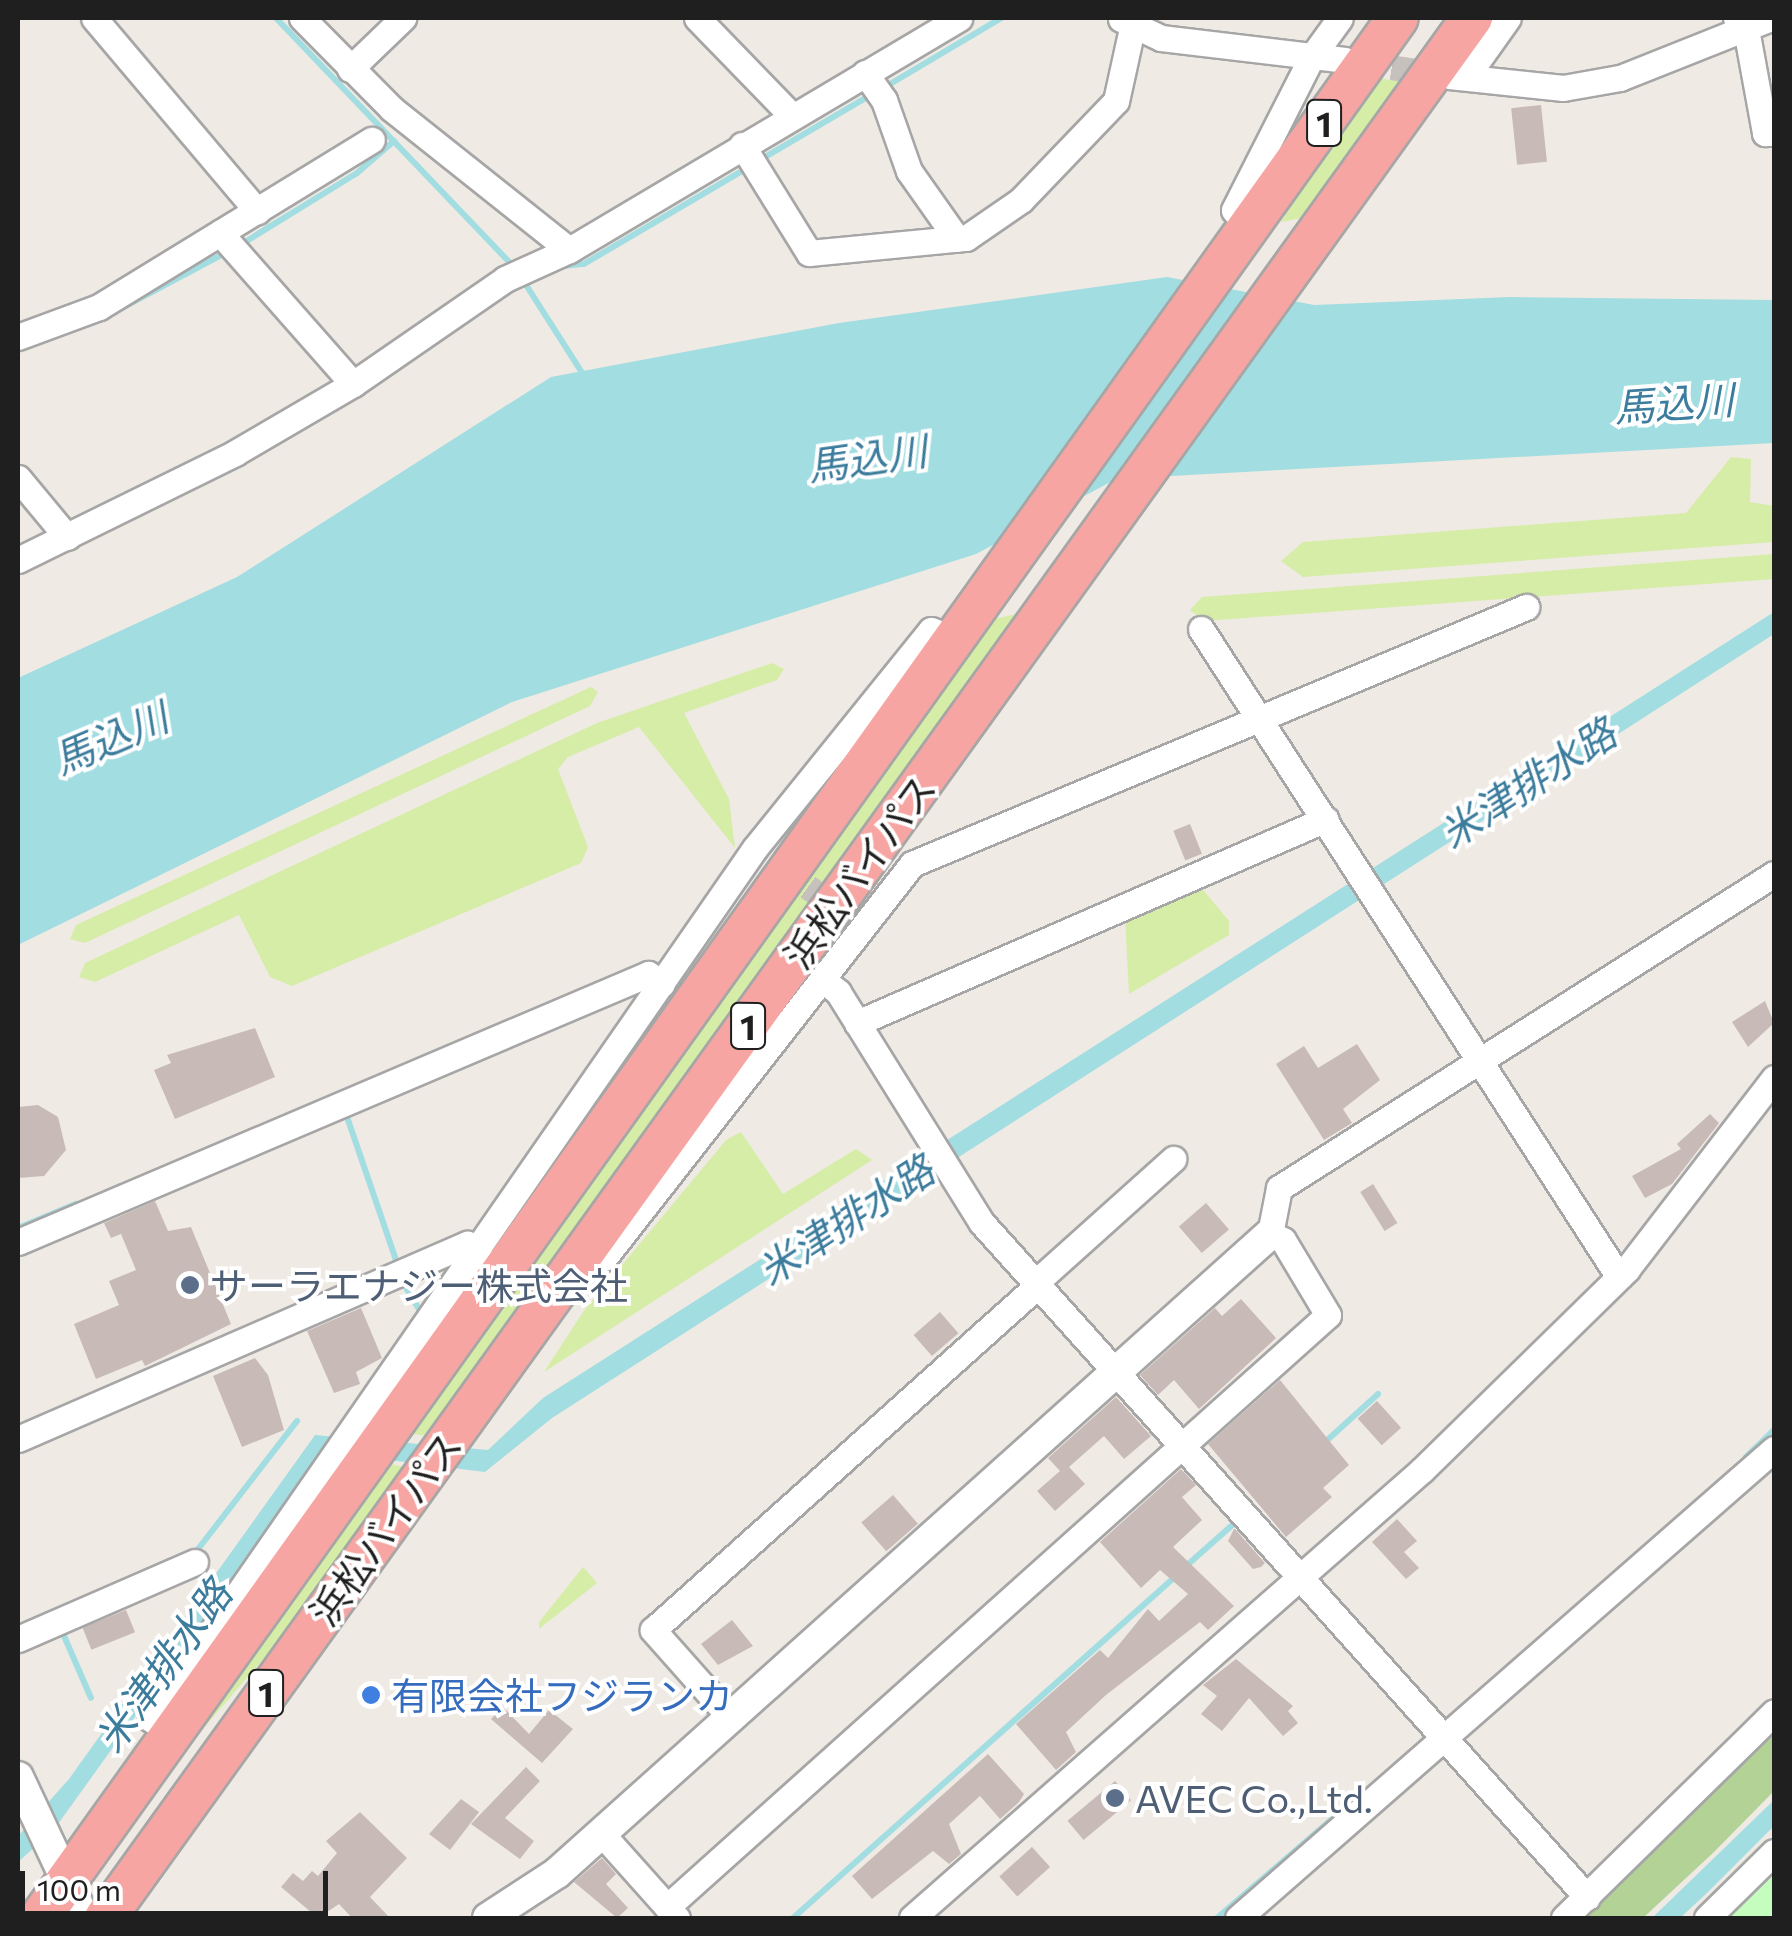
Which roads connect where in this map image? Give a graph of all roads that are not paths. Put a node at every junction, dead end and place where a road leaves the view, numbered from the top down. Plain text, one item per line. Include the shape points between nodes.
1 (94, 18) edge
2 (302, 18) edge
3 (403, 18) edge
4 (697, 18) edge
5 (959, 18) edge
6 (1340, 18) edge
7 (1398, 18) edge
8 (1472, 18) edge
9 (1508, 18) edge
10 (1771, 18) edge
11 (1125, 23) edge
12 (1741, 23) edge
13 (1310, 58) junction
14 (1345, 60) tunnel mouth
15 (350, 69) junction
16 (865, 73) junction
17 (792, 116) junction
18 (1774, 133) edge
19 (372, 140) dead end
20 (742, 146) junction
21 (257, 210) junction
22 (1250, 229) junction
23 (220, 233) junction
24 (956, 240) junction
25 (561, 252) junction
26 (18, 337) edge
27 (354, 384) junction
28 (18, 478) edge
29 (67, 537) junction
30 (18, 560) edge
31 (1526, 607) dead end
32 (963, 628) junction
33 (1201, 629) dead end
34 (1259, 719) junction
35 (1326, 820) junction
36 (1774, 874) edge
37 (822, 979) junction
38 (662, 984) junction
39 (858, 1023) junction
40 (1478, 1062) junction
41 (1771, 1091) edge
42 (1174, 1159) dead end
43 (1270, 1234) junction
44 (18, 1242) edge
45 (588, 1246) junction
46 (479, 1252) junction
47 (1619, 1277) junction
48 (1037, 1284) junction
49 (1116, 1372) junction
50 (18, 1439) edge
51 (362, 1446) junction
52 (1182, 1446) junction
53 (1774, 1449) edge
54 (195, 1562) dead end
55 (1300, 1578) junction
56 (18, 1639) edge
57 (1774, 1712) edge
58 (731, 1718) junction
59 (1445, 1740) junction
60 (18, 1777) edge
61 (602, 1833) junction
62 (1774, 1852) edge
63 (1587, 1898) junction
64 (83, 1902) edge
65 (672, 1913) edge
66 (40, 1918) edge
67 (488, 1918) edge
68 (912, 1918) edge
69 (1238, 1918) edge
70 (1564, 1918) edge
71 (1707, 1918) edge

1 - 21 street
2 - 15 street
3 - 15 street
4 - 17 street
5 - 16 street
6 - 13 street
7 - 22 highway, 浜松バイパス / 1
8 - 45 highway, 浜松バイパス / 1
9 - 12 street via 1457,77 1563,88 1620,78
10 - 12 street
11 - 13 street
11 - 24 street via 1116,102 1020,200
12 - 18 street via 1765,134
13 - 14 street
13 - 22 street via 1234,210
15 - 25 street
16 - 17 street
16 - 24 street via 884,100 910,171
17 - 20 street
19 - 21 street
20 - 24 street via 810,253
20 - 25 street
21 - 23 street
22 - 32 highway, 浜松バイパス / 1
23 - 26 street via 99,306
23 - 27 street
25 - 27 street via 506,279
27 - 29 street
28 - 29 street
29 - 30 street
31 - 34 street
32 - 38 street via 931,630
32 - 51 highway, 浜松バイパス / 1
33 - 34 street
34 - 35 street
34 - 37 street via 912,864 855,920
35 - 39 street
35 - 40 street
36 - 40 street
37 - 39 street
37 - 45 street via 604,1258
38 - 44 street via 648,974
38 - 46 street
39 - 48 street via 982,1224
40 - 43 street via 1279,1188
40 - 47 street
41 - 47 street
42 - 48 street
43 - 49 street
43 - 52 street via 1282,1240 1328,1315
45 - 64 highway, 浜松バイパス / 1 via 333,1600
46 - 50 street via 467,1244
46 - 51 street
47 - 55 street
48 - 49 street
48 - 58 street via 653,1630
49 - 52 street
49 - 58 street
51 - 64 highway, 浜松バイパス / 1 via 172,1734
52 - 55 street
52 - 65 street
53 - 59 street
54 - 56 street
55 - 59 street
55 - 68 street
57 - 63 street
58 - 61 street
59 - 63 street
59 - 69 street
60 - 64 street
61 - 65 street
61 - 67 street via 541,1886
62 - 71 street
63 - 70 street
64 - 66 highway, 浜松バイパス / 1

